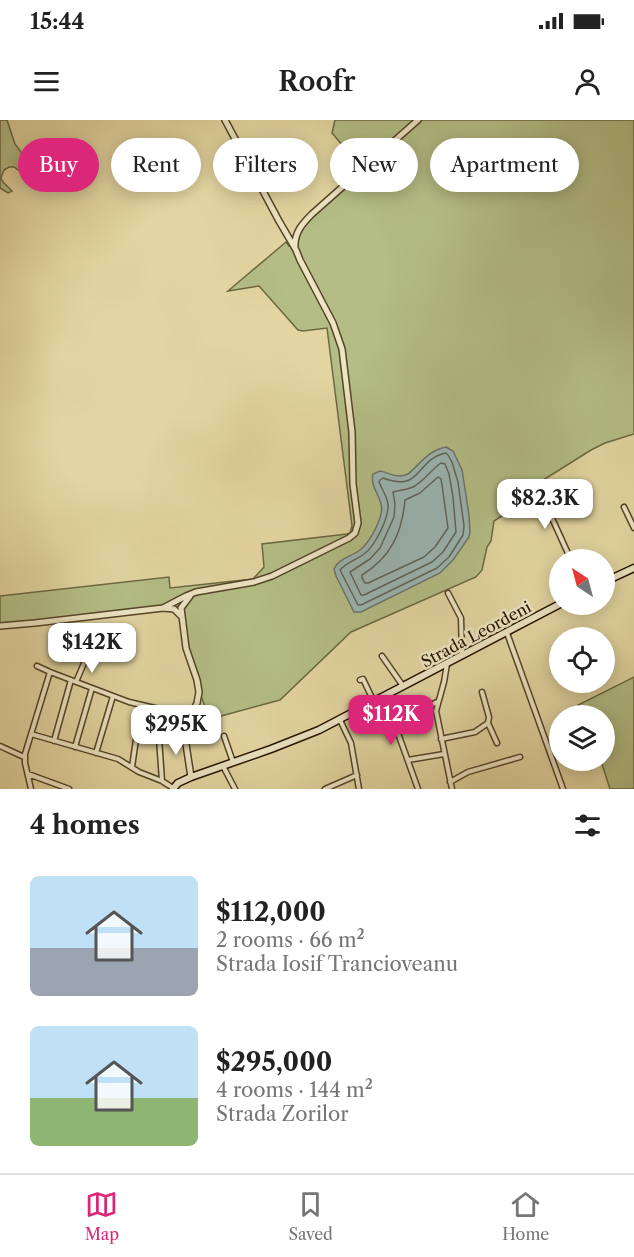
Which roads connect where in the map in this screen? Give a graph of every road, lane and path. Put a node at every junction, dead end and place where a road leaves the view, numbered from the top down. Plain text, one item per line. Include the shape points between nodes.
1 (225, 120) edge
2 (418, 120) edge
3 (292, 235) junction
4 (531, 495) dead end
5 (624, 507) dead end
6 (634, 528) edge
7 (566, 549) edge
8 (634, 568) edge
9 (615, 577) edge
10 (448, 593) dead end
11 (177, 607) junction
12 (549, 610) edge
13 (0, 626) edge
14 (507, 633) junction
15 (87, 656) dead end
16 (382, 656) dead end
17 (462, 656) junction
18 (447, 664) junction
19 (37, 666) dead end
20 (50, 672) junction
21 (360, 680) dead end
22 (73, 681) junction
23 (404, 686) junction
24 (92, 688) junction
25 (482, 692) dead end
26 (114, 696) junction
27 (382, 698) junction
28 (374, 702) junction
29 (437, 702) junction
30 (141, 705) junction
31 (418, 711) dead end
32 (340, 720) junction
33 (488, 723) junction
34 (184, 731) junction
35 (31, 734) junction
36 (224, 736) dead end
37 (159, 738) dead end
38 (441, 739) junction
39 (54, 741) junction
40 (497, 743) dead end
41 (0, 746) edge
42 (75, 747) junction
43 (96, 753) junction
44 (444, 754) junction
45 (24, 757) junction
46 (520, 757) dead end
47 (408, 760) junction
48 (233, 762) junction
49 (223, 766) junction
50 (132, 767) junction
51 (28, 773) junction
52 (357, 776) junction
53 (191, 777) junction
54 (162, 781) junction
55 (450, 782) junction
56 (32, 789) edge
57 (69, 789) edge
58 (173, 789) edge
59 (234, 789) edge
60 (325, 789) edge
61 (359, 789) edge
62 (418, 789) edge
63 (452, 789) edge
64 (563, 789) edge

1 - 3 street via 281,225
2 - 3 street
3 - 11 street via 341,344 352,432 357,528 349,538 272,576 193,594
4 - 7 street via 551,516
5 - 6 street
8 - 9 main road
10 - 17 street via 461,618
11 - 13 street
11 - 34 street via 199,692
12 - 14 main road, Strada Leordeni
14 - 17 main road, Strada Leordeni
14 - 64 street
15 - 22 street
16 - 23 street
17 - 18 main road, Strada Leordeni
18 - 23 main road, Strada Leordeni
18 - 29 street
19 - 20 street
20 - 22 street
20 - 35 street
21 - 28 street via 364,680
22 - 24 street
22 - 39 street
23 - 27 main road, Strada Leordeni
24 - 26 street
24 - 42 street
25 - 33 street
26 - 30 street
26 - 43 street
27 - 28 main road, Strada Leordeni
27 - 47 street
28 - 32 main road, Strada Leordeni
29 - 31 street
29 - 38 street
30 - 34 street via 178,714
30 - 50 street
32 - 48 main road, Strada Leordeni
32 - 52 street via 351,743
33 - 38 street via 471,733
33 - 40 street
34 - 53 street
35 - 39 street
35 - 45 street
36 - 48 street
37 - 54 street
38 - 44 street
39 - 42 street
41 - 45 street
42 - 43 street
43 - 50 street
44 - 47 street
44 - 55 street
45 - 51 street
46 - 55 street via 468,772
47 - 62 street
48 - 49 main road, Strada Leordeni
49 - 53 main road, Strada Leordeni
49 - 59 street
50 - 54 street
51 - 56 street
51 - 57 street
52 - 60 street
52 - 61 street
53 - 58 main road, Strada Leordeni
54 - 58 street
55 - 63 street

